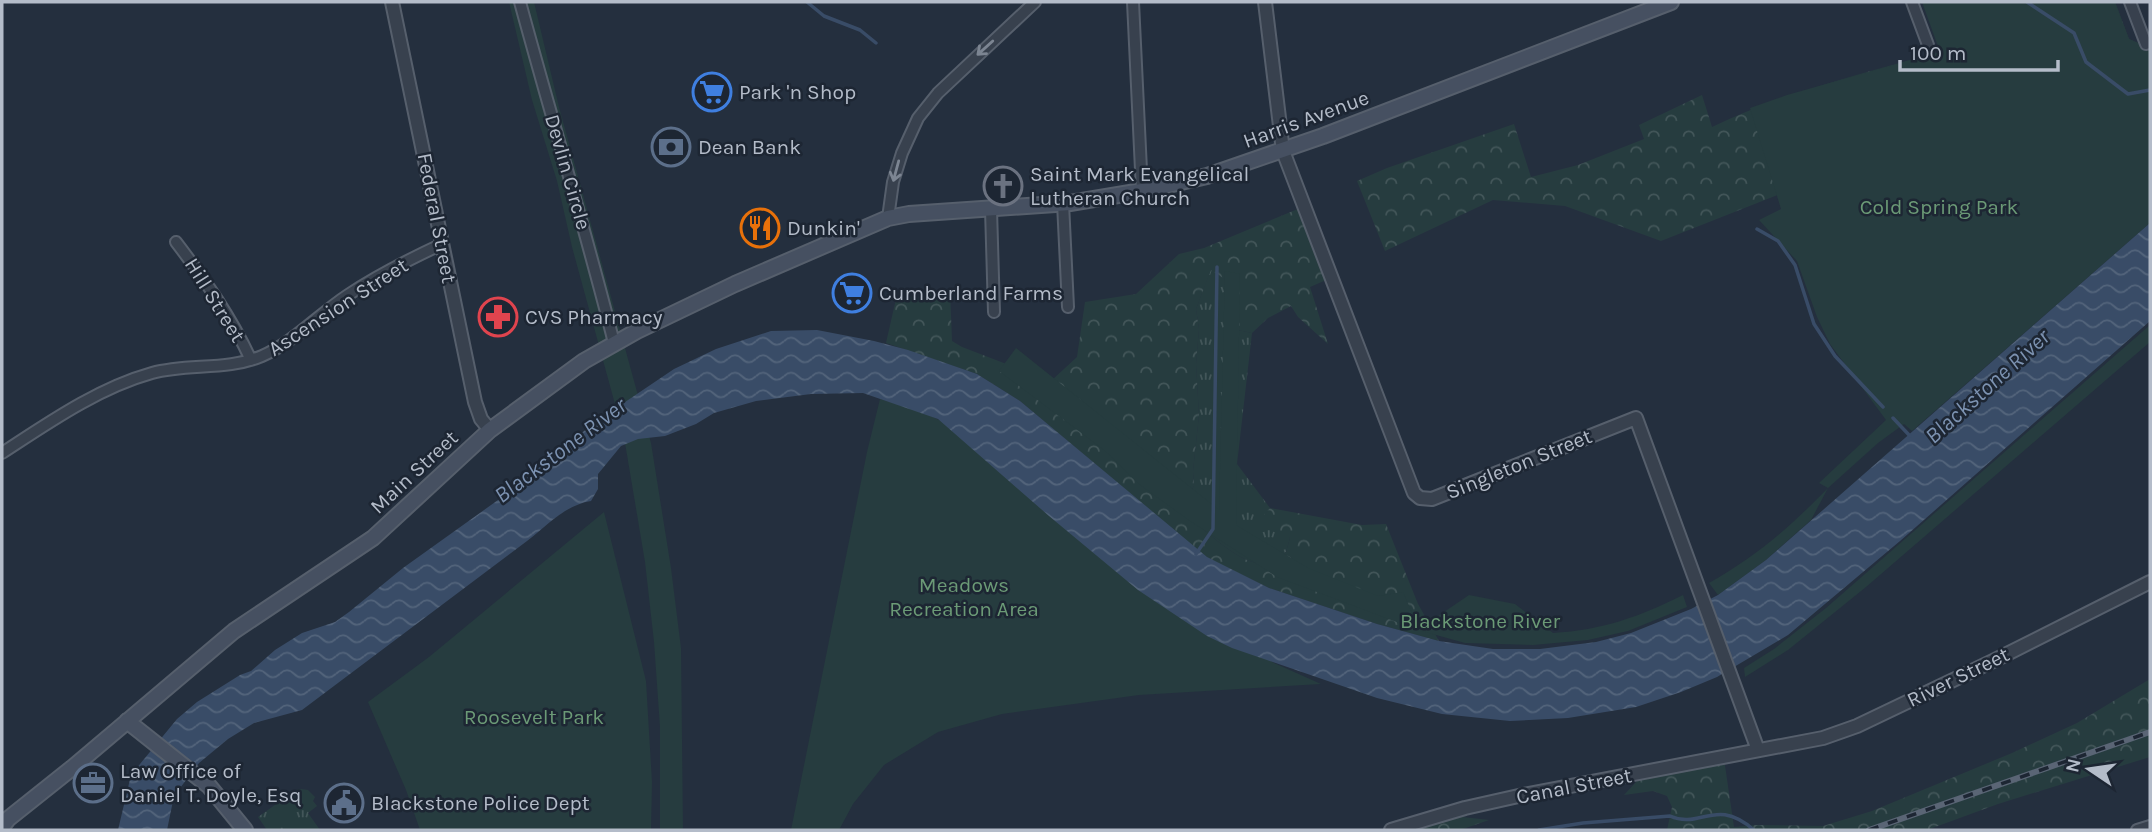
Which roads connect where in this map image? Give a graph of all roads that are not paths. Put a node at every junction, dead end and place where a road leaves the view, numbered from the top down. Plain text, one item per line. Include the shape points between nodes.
1 (392, 2) edge
2 (520, 2) edge
3 (1035, 2) edge
4 (1133, 2) edge
5 (1265, 2) edge
6 (1671, 2) edge
7 (1912, 2) edge
8 (2130, 2) edge
9 (2150, 43) edge
10 (1928, 46) dead end
11 (1283, 151) junction
12 (1142, 191) junction
13 (1063, 204) junction
14 (991, 209) junction
15 (893, 217) junction
16 (176, 242) dead end
17 (442, 244) junction
18 (1068, 307) dead end
19 (994, 312) dead end
20 (614, 343) junction
21 (251, 360) junction
22 (490, 430) junction
23 (2, 453) edge
24 (2150, 582) edge
25 (127, 721) junction
26 (1758, 750) junction
27 (4, 821) edge
28 (2150, 826) edge
29 (244, 830) edge
30 (1391, 830) edge
31 (2137, 830) edge

1 - 17 street, Federal Street
2 - 20 street, Devlin Circle
3 -> 15 street via 938,93 918,118 896,170
4 - 12 street
5 - 11 street
6 - 11 main road, Harris Avenue
7 - 10 street
8 - 9 street via 2146,44
11 - 12 main road, Harris Avenue
11 - 26 street, Singleton Street via 1414,494 1432,499 1636,418
12 - 13 main road, Harris Avenue
13 - 14 main road, Harris Avenue
13 - 18 street
14 - 15 main road, Harris Avenue
14 - 19 street
15 - 20 main road, Main Street via 735,284
16 - 21 street, Hill Street via 214,293
17 - 21 street, Ascension Street via 348,295 272,351
17 - 22 street, Federal Street via 475,402
20 - 22 main road, Main Street
21 - 23 street, Ascension Street via 177,368 120,384
22 - 25 main road, Main Street via 373,538 234,631
24 - 26 street, River Street via 1857,726 1823,738
25 - 27 main road, Main Street
25 - 29 main road via 209,786
26 - 30 street, Canal Street via 1510,798
28 - 31 street

